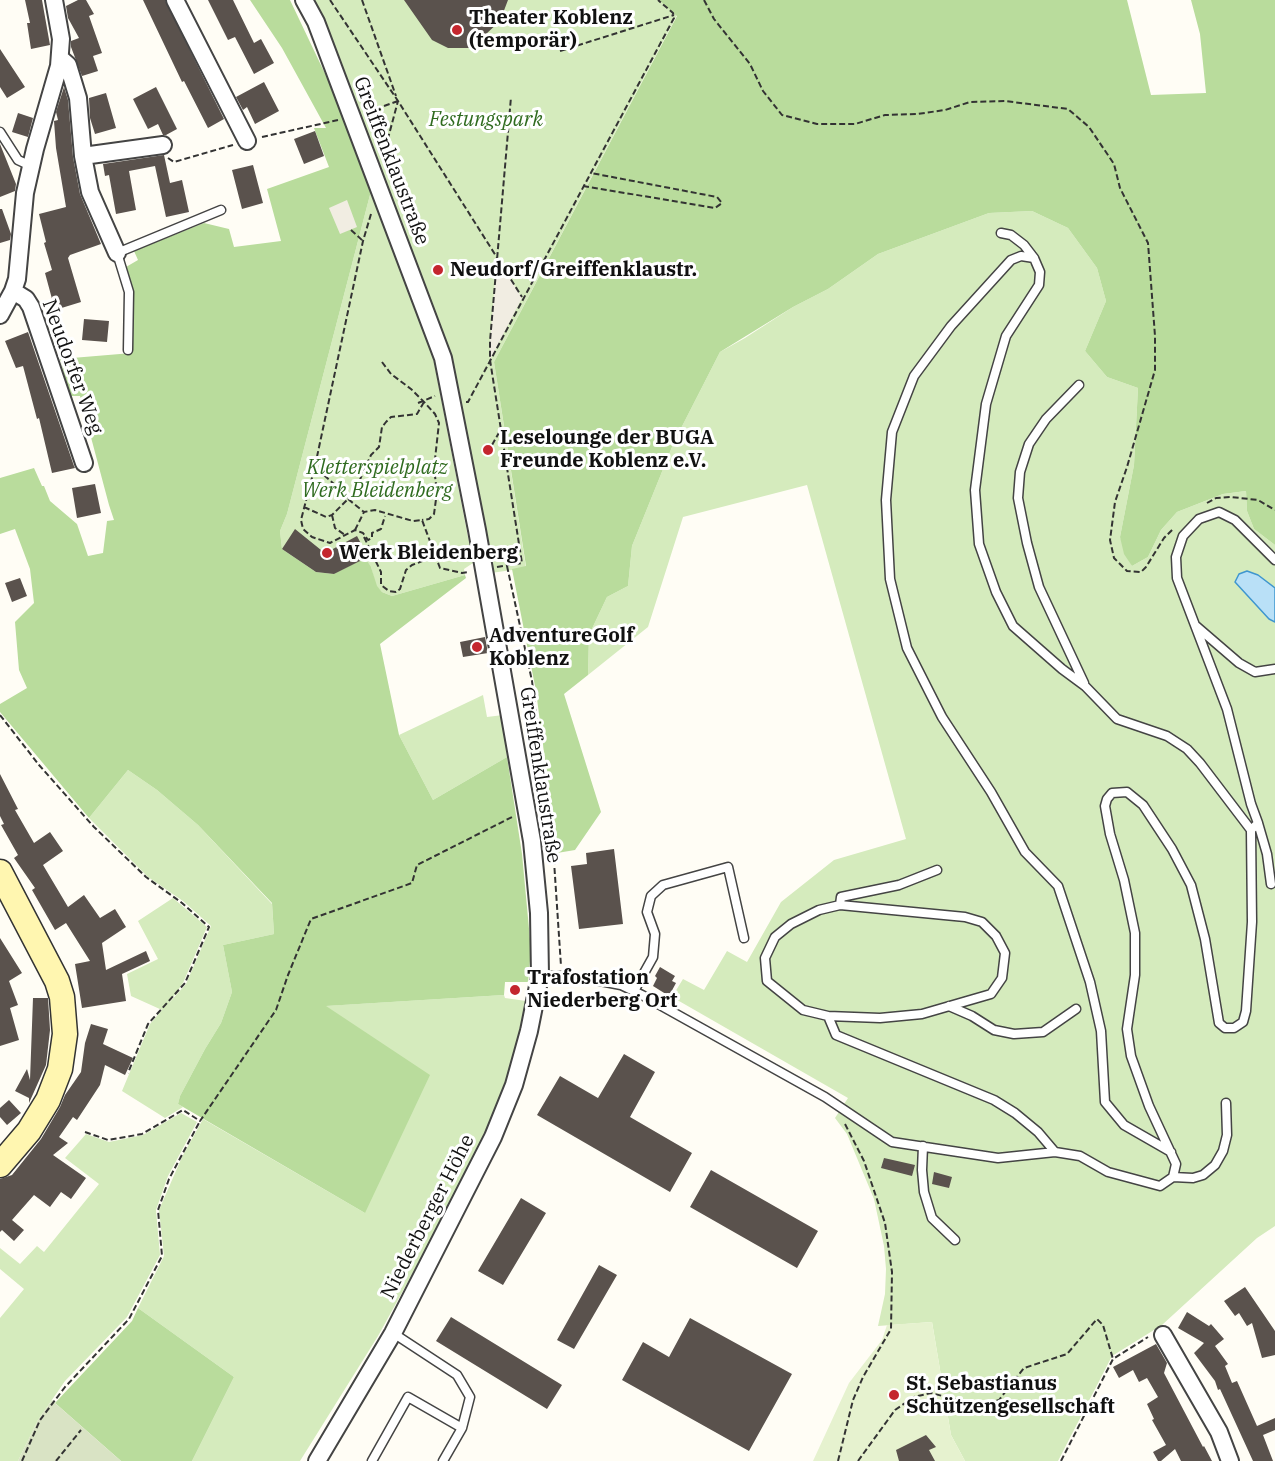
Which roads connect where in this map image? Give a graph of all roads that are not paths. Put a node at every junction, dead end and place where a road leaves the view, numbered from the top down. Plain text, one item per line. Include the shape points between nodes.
1 (54, 0) edge
2 (175, 0) edge
3 (304, 0) edge
4 (60, 58) junction
5 (0, 132) edge
6 (241, 143) road end
7 (163, 146) road end
8 (84, 156) junction
9 (31, 166) junction
10 (221, 210) dead end
11 (1000, 233) dead end
12 (117, 253) junction
13 (1034, 258) junction
14 (13, 291) junction
15 (0, 315) edge
16 (128, 350) dead end
17 (1079, 385) dead end
18 (84, 463) dead end
19 (1275, 560) edge
20 (1195, 625) junction
21 (1275, 669) edge
22 (1085, 686) junction
23 (1258, 823) junction
24 (1251, 830) junction
25 (937, 870) dead end
26 (0, 872) edge
27 (1271, 884) dead end
28 (840, 905) junction
29 (744, 938) dead end
30 (540, 976) junction
31 (634, 991) junction
32 (949, 1006) junction
33 (1076, 1009) dead end
34 (828, 1016) junction
35 (1226, 1103) dead end
36 (923, 1146) junction
37 (1055, 1152) junction
38 (1172, 1152) junction
39 (0, 1165) edge
40 (1173, 1177) junction
41 (955, 1240) dead end
42 (393, 1333) junction
43 (1162, 1335) dead end
44 (462, 1428) junction
45 (317, 1461) edge
46 (372, 1461) edge
47 (443, 1461) edge
48 (1230, 1461) edge

1 - 4 street
2 - 6 street
3 - 30 street, Greiffenklaustraße via 316,22 443,358 532,841
4 - 8 street via 69,65 78,98
4 - 9 street, Neudorfer Weg
5 - 9 lane via 18,160
7 - 8 street
8 - 12 street via 95,207
9 - 14 street, Neudorfer Weg
10 - 12 lane
11 - 13 lane via 1011,235
12 - 16 lane via 129,292
13 - 22 lane via 1040,272 1039,285 1006,336 986,404 975,490 980,544 1012,626
13 - 38 lane via 1021,256 1011,260 951,326 914,376 892,432 886,500 890,579 907,648 942,717 1026,852 1058,886 1090,982 1101,1032 1105,1102 1124,1125
14 - 15 street, Neudorfer Weg
14 - 18 street, Neudorfer Weg via 31,307
17 - 22 lane via 1046,419 1029,444 1020,472 1018,498 1039,587
19 - 20 lane via 1235,520 1219,512 1199,519 1183,536 1176,557 1177,578
20 - 21 lane via 1255,672
20 - 23 lane via 1227,709
22 - 24 lane via 1117,719 1167,736 1187,748
23 - 24 lane
23 - 27 lane
24 - 38 lane via 1252,922 1246,1011 1243,1022 1225,1028 1219,1023 1191,885 1172,849 1143,805 1127,792 1112,793 1105,806 1135,933 1135,975 1127,1029 1131,1056 1149,1106
25 - 28 lane via 899,885 841,897
26 - 39 main road via 57,981 65,1034 60,1069 48,1100 29,1131
28 - 32 lane via 965,917 981,922 996,936 1005,953 1002,978 991,994
28 - 34 lane via 791,924 775,937 765,958 767,981 778,992 803,1010
29 - 31 lane via 728,867 663,885 651,896 647,912 655,934 653,957
30 - 31 lane via 621,985
30 - 42 street, Niederberger Höhe via 514,1085 493,1137
31 - 36 lane via 825,1097 892,1142
32 - 33 lane via 994,1030 1014,1034 1043,1032
32 - 34 lane via 922,1014 880,1018
34 - 37 lane via 836,1035 994,1100 1023,1119
35 - 40 lane via 1227,1135 1215,1165 1193,1178
36 - 37 lane via 998,1158
36 - 41 lane via 924,1192 932,1218
37 - 40 lane via 1080,1156 1108,1172 1160,1186
38 - 40 lane via 1176,1164
42 - 44 lane via 457,1374 470,1397
42 - 45 street, Niederberger Höhe
43 - 48 street via 1219,1432
44 - 46 lane via 408,1397
44 - 47 lane

